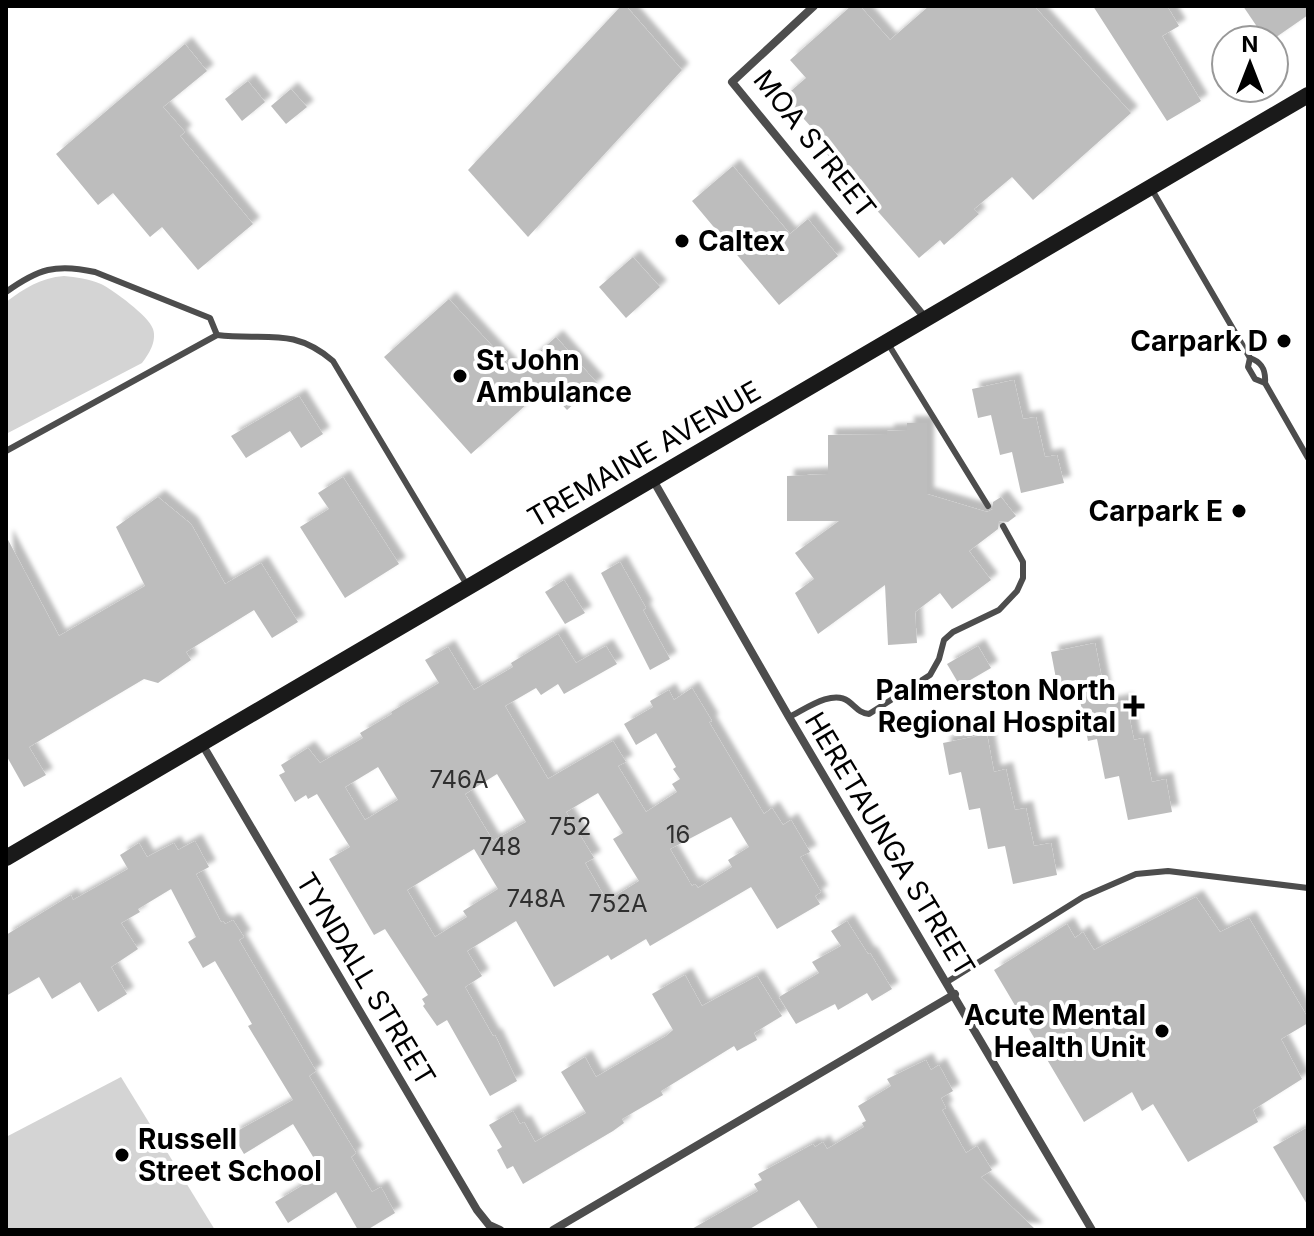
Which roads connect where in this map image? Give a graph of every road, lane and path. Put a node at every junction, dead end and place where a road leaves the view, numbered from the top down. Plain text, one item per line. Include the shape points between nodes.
1 (814, 6) edge
2 (1308, 95) edge
3 (1150, 187) junction
4 (6, 292) edge
5 (926, 319) junction
6 (217, 335) junction
7 (887, 342) junction
8 (6, 451) edge
9 (1308, 458) edge
10 (652, 479) junction
11 (988, 506) dead end
12 (1003, 526) dead end
13 (468, 587) junction
14 (789, 717) junction
15 (202, 744) junction
16 (6, 858) edge
17 (1308, 888) edge
18 (947, 982) junction
19 (955, 994) junction
20 (500, 1230) edge
21 (553, 1230) edge
22 (1092, 1230) edge

1 - 5 street, MOA STREET via 732,82
2 - 3 main road, TREMAINE AVENUE
3 - 5 main road, TREMAINE AVENUE
3 - 9 lane via 1250,358 1266,374 1265,383
4 - 6 lane via 33,274 78,268 210,318
5 - 7 main road, TREMAINE AVENUE
6 - 8 lane
6 - 13 lane via 298,338 333,361
7 - 10 main road, TREMAINE AVENUE
7 - 11 lane
10 - 13 main road, TREMAINE AVENUE
10 - 14 street, HERETAUNGA STREET
12 - 14 lane via 1023,562 1020,584 999,610 944,640 930,675 869,714 846,699 830,697
13 - 15 main road, TREMAINE AVENUE
14 - 18 street, HERETAUNGA STREET
15 - 16 main road, TREMAINE AVENUE
15 - 20 street, TYNDALL STREET via 477,1210
17 - 18 lane via 1168,871 1136,874 1083,897
18 - 19 street, HERETAUNGA STREET
19 - 21 street
19 - 22 street, HERETAUNGA STREET

